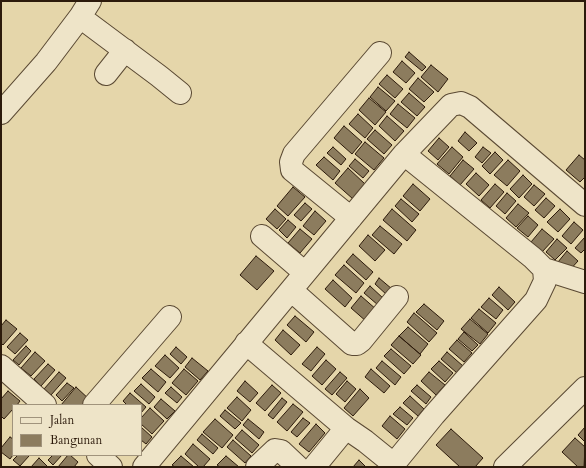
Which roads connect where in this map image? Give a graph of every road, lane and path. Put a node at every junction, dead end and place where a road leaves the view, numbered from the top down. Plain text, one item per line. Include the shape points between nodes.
1 (85, 9) edge
2 (125, 50) junction
3 (380, 53) dead end
4 (106, 74) dead end
5 (180, 93) dead end
6 (1, 113) edge
7 (404, 154) junction
8 (585, 205) edge
9 (351, 218) junction
10 (262, 236) dead end
11 (544, 269) junction
12 (305, 273) junction
13 (585, 282) edge
14 (291, 290) junction
15 (397, 297) dead end
16 (170, 317) dead end
17 (246, 344) junction
18 (1, 366) edge
19 (585, 388) edge
20 (44, 404) edge
21 (95, 404) edge
22 (346, 428) junction
23 (144, 467) edge
24 (257, 467) edge
25 (298, 467) edge
26 (314, 467) edge
27 (505, 467) edge

1 - 2 street
1 - 6 street via 46,62
2 - 4 street
2 - 5 street
3 - 9 street via 294,154 291,162 292,170
7 - 8 street via 451,105 461,103 470,107
7 - 9 street
7 - 11 street
9 - 12 street
10 - 12 street
11 - 13 street
11 - 22 street via 545,281 536,300 396,461 386,458
12 - 14 street
14 - 15 street via 352,344 357,344 361,340
14 - 17 street
16 - 21 street
17 - 22 street
17 - 23 street
18 - 20 street
19 - 27 street
22 - 26 street
24 - 25 street via 275,450 280,451

